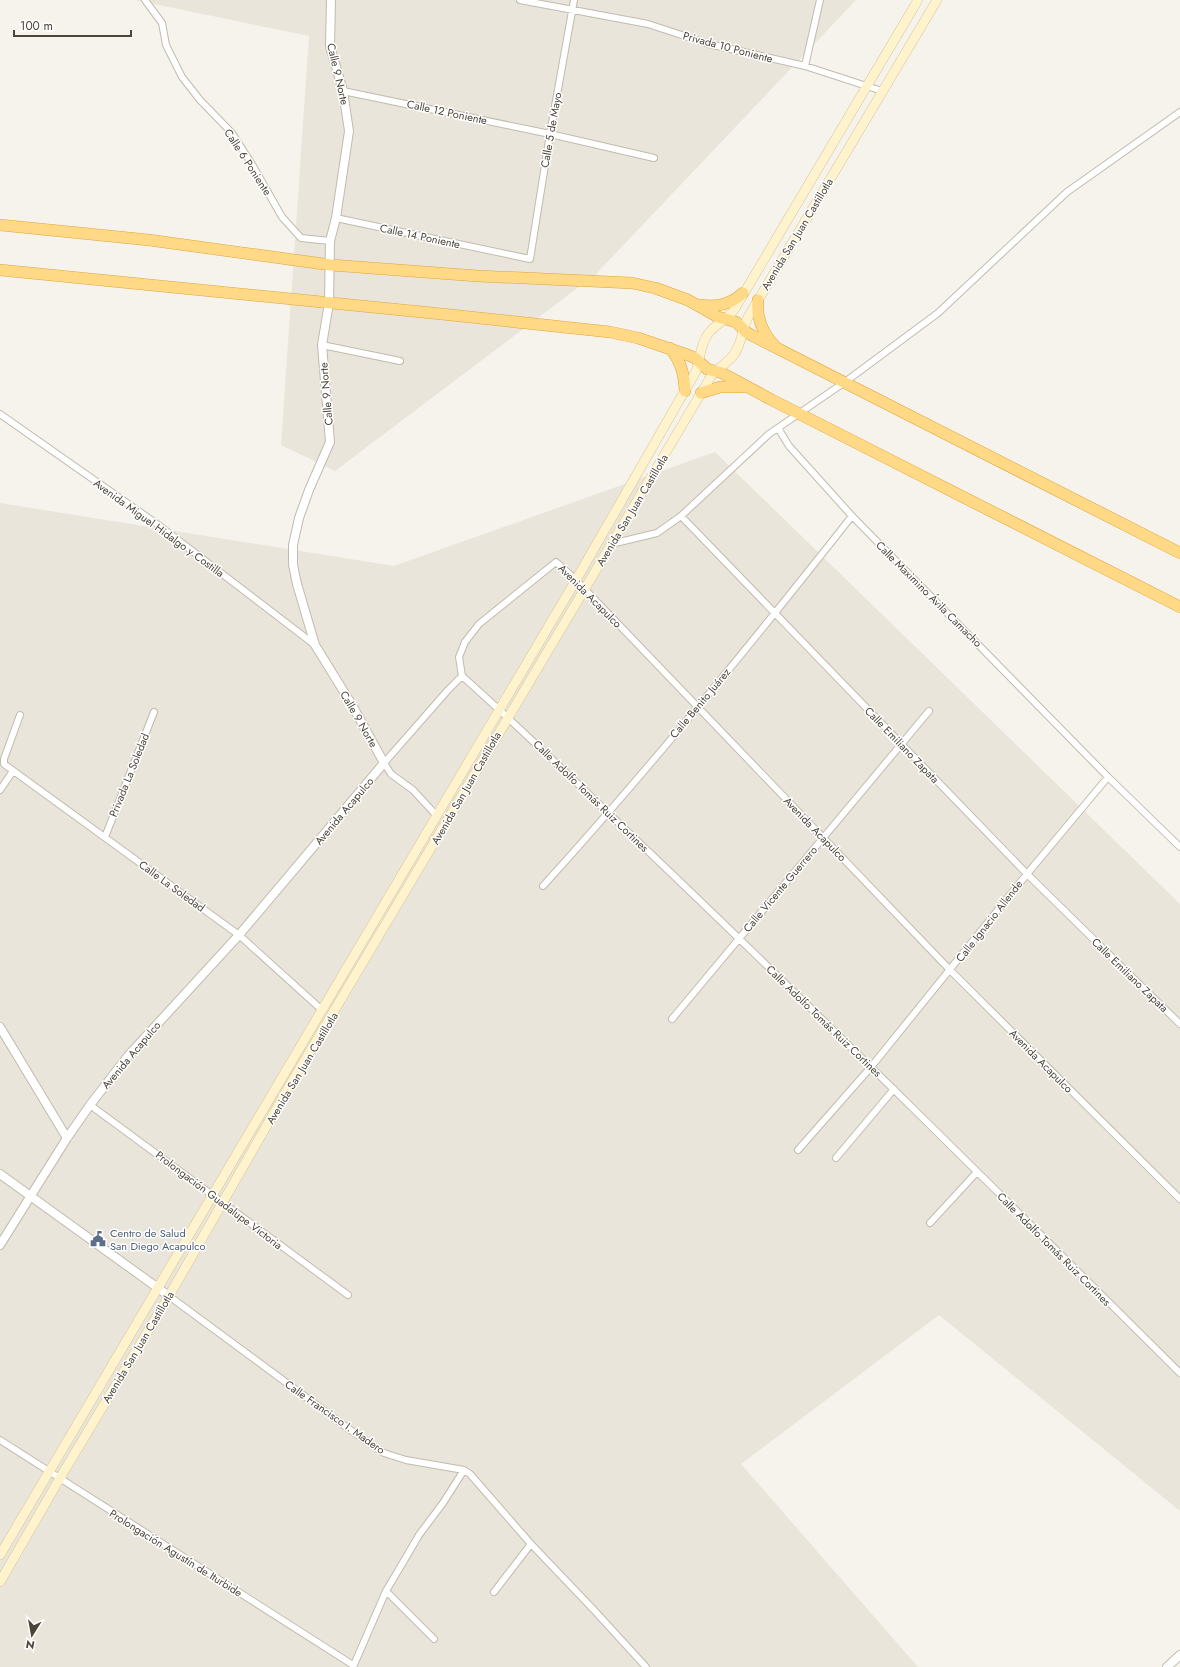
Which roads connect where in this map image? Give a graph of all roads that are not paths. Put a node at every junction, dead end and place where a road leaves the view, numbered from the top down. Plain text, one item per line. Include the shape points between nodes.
1 (145, 0) edge
2 (331, 0) edge
3 (520, 0) edge
4 (574, 0) edge
5 (820, 0) edge
6 (918, 0) edge
7 (937, 0) edge
8 (572, 10) junction
9 (805, 66) junction
10 (865, 87) junction
11 (343, 91) junction
12 (882, 91) junction
13 (1180, 112) edge
14 (550, 134) junction
15 (654, 158) dead end
16 (336, 218) junction
17 (0, 225) edge
18 (330, 241) junction
19 (530, 259) joint
20 (331, 266) junction
21 (0, 270) edge
22 (743, 294) junction
23 (758, 300) junction
24 (329, 303) junction
25 (700, 305) junction
26 (725, 319) junction
27 (742, 329) junction
28 (322, 345) junction
29 (775, 347) junction
30 (669, 348) junction
31 (400, 361) dead end
32 (699, 362) junction
33 (716, 371) junction
34 (845, 382) junction
35 (685, 391) junction
36 (701, 393) junction
37 (758, 393) junction
38 (798, 413) junction
39 (0, 414) edge
40 (778, 428) junction
41 (681, 516) junction
42 (852, 516) junction
43 (611, 544) junction
44 (1180, 553) edge
45 (576, 580) junction
46 (584, 590) junction
47 (1180, 607) edge
48 (776, 613) junction
49 (315, 646) junction
50 (462, 676) junction
51 (697, 707) junction
52 (499, 710) junction
53 (929, 711) dead end
54 (154, 712) dead end
55 (20, 715) dead end
56 (508, 717) junction
57 (900, 745) junction
58 (384, 763) junction
59 (13, 771) junction
60 (1108, 777) junction
61 (0, 790) edge
62 (608, 814) junction
63 (436, 816) junction
64 (105, 837) junction
65 (824, 837) junction
66 (1180, 847) edge
67 (1027, 874) junction
68 (543, 886) dead end
69 (239, 935) junction
70 (739, 938) junction
71 (950, 970) junction
72 (322, 1010) junction
73 (672, 1019) dead end
74 (1180, 1024) edge
75 (0, 1027) edge
76 (871, 1067) junction
77 (894, 1089) junction
78 (90, 1105) junction
79 (67, 1138) junction
80 (798, 1150) dead end
81 (836, 1158) dead end
82 (977, 1172) junction
83 (0, 1174) edge
84 (212, 1194) junction
85 (30, 1195) junction
86 (1180, 1199) edge
87 (223, 1203) junction
88 (930, 1223) dead end
89 (0, 1245) edge
90 (158, 1288) junction
91 (348, 1295) dead end
92 (169, 1296) junction
93 (1180, 1373) edge
94 (0, 1440) edge
95 (464, 1470) junction
96 (50, 1472) junction
97 (60, 1478) junction
98 (531, 1544) junction
99 (0, 1555) edge
100 (0, 1582) edge
101 (386, 1591) junction
102 (494, 1592) dead end
103 (434, 1639) dead end
104 (1180, 1655) edge
105 (353, 1666) edge
106 (646, 1667) edge
107 (1167, 1667) edge

1 - 18 street, Calle 6 Poniente via 162,23 166,45 182,77 232,133 254,166 282,217 301,238
2 - 11 street, Calle 9 Norte via 330,46
3 - 8 street, Privada 10 Poniente
4 - 8 street, Calle 5 de Mayo
5 - 9 street
6 - 10 main road, Avenida San Juan Castillotla
7 - 12 main road, Avenida San Juan Castillotla
8 - 9 street, Privada 10 Poniente via 648,24 709,44
8 - 14 street, Calle 5 de Mayo
9 - 10 street, Privada 10 Poniente
10 - 12 street, Privada 10 Poniente
10 - 22 main road, Avenida San Juan Castillotla
11 - 14 street, Calle 12 Poniente
11 - 16 street, Calle 9 Norte via 349,132
12 - 23 main road, Avenida San Juan Castillotla
13 - 34 street via 1067,192 938,313
14 - 15 street, Calle 12 Poniente
14 - 19 street, Calle 5 de Mayo
16 - 18 street, Calle 9 Norte
16 - 19 street, Calle 14 Poniente
17 - 20 highway via 149,240
18 - 20 street, Calle 9 Norte
20 - 24 street, Calle 9 Norte
20 - 25 highway via 632,284 655,288
21 - 24 highway
22 - 25 highway via 725,304
22 - 26 main road, Avenida San Juan Castillotla via 734,310
23 - 27 main road, Avenida San Juan Castillotla
23 - 29 highway via 757,313 761,325
24 - 28 street, Calle 9 Norte
24 - 30 highway via 610,332
25 - 26 highway via 715,316
26 - 27 highway via 736,322
26 - 32 main road, Avenida San Juan Castillotla via 711,329 705,339
27 - 29 highway
27 - 33 main road, Avenida San Juan Castillotla via 734,355
28 - 31 street
28 - 49 street, Calle 9 Norte via 330,442 304,503 293,545 293,565 297,584
29 - 34 highway
30 - 32 highway via 688,354
30 - 35 highway via 682,367
32 - 33 highway via 707,369
32 - 35 main road, Avenida San Juan Castillotla
33 - 36 main road, Avenida San Juan Castillotla
33 - 37 highway
34 - 38 street
34 - 44 highway
35 - 45 main road, Avenida San Juan Castillotla
36 - 37 highway via 727,386 743,387
36 - 43 main road, Avenida San Juan Castillotla
37 - 38 highway
38 - 40 street
38 - 47 highway
39 - 49 street, Avenida Miguel Hidalgo y Costilla via 157,524
40 - 41 street
40 - 42 street, Calle Maximino Ávila Camacho via 789,446
41 - 43 street via 657,533
41 - 48 street, Calle Emiliano Zapata
42 - 48 street, Calle Benito Juárez
42 - 60 street, Calle Maximino Ávila Camacho
43 - 46 main road, Avenida San Juan Castillotla
45 - 46 street, Avenida Acapulco
45 - 50 street, Avenida Acapulco via 556,562 478,624 465,642 459,657
45 - 52 main road, Avenida San Juan Castillotla
46 - 51 street, Avenida Acapulco
46 - 56 main road, Avenida San Juan Castillotla
48 - 51 street, Calle Benito Juárez
48 - 57 street, Calle Emiliano Zapata
49 - 58 street, Calle 9 Norte
50 - 52 street, Calle Adolfo Tomás Ruiz Cortines
50 - 58 street, Avenida Acapulco
51 - 62 street, Calle Benito Juárez
51 - 65 street, Avenida Acapulco
52 - 56 street, Calle Adolfo Tomás Ruiz Cortines
52 - 63 main road, Avenida San Juan Castillotla
53 - 57 street, Calle Vicente Guerrero
54 - 64 street, Privada La Soledad
55 - 59 street via 4,762
56 - 62 street, Calle Adolfo Tomás Ruiz Cortines
56 - 87 main road, Avenida San Juan Castillotla
57 - 65 street, Calle Vicente Guerrero
57 - 67 street, Calle Emiliano Zapata
58 - 63 street via 391,774 413,790
58 - 69 street, Avenida Acapulco
59 - 61 street
59 - 64 street, Calle La Soledad
60 - 66 street, Calle Maximino Ávila Camacho
60 - 67 street, Calle Ignacio Allende
62 - 68 street, Calle Benito Juárez
62 - 70 street, Calle Adolfo Tomás Ruiz Cortines
63 - 72 main road, Avenida San Juan Castillotla
64 - 69 street, Calle La Soledad
65 - 70 street, Calle Vicente Guerrero
65 - 71 street, Avenida Acapulco
67 - 71 street, Calle Ignacio Allende
67 - 74 street, Calle Emiliano Zapata
69 - 72 street, Calle La Soledad
69 - 78 street, Avenida Acapulco via 128,1056
70 - 73 street, Calle Vicente Guerrero
70 - 76 street, Calle Adolfo Tomás Ruiz Cortines
71 - 76 street, Calle Ignacio Allende
71 - 86 street, Avenida Acapulco
72 - 84 main road, Avenida San Juan Castillotla
75 - 79 street
76 - 77 street, Calle Adolfo Tomás Ruiz Cortines
76 - 80 street, Calle Ignacio Allende
77 - 81 street
77 - 82 street, Calle Adolfo Tomás Ruiz Cortines
78 - 79 street, Avenida Acapulco
78 - 84 street, Prolongación Guadalupe Victoria
79 - 85 street, Avenida Acapulco
82 - 88 street
82 - 93 street, Calle Adolfo Tomás Ruiz Cortines
83 - 85 street, Calle Francisco I. Madero
84 - 87 street, Prolongación Guadalupe Victoria
84 - 90 main road, Avenida San Juan Castillotla
85 - 89 street, Avenida Acapulco
85 - 90 street, Calle Francisco I. Madero
87 - 91 street, Prolongación Guadalupe Victoria
87 - 92 main road, Avenida San Juan Castillotla
90 - 92 street, Calle Francisco I. Madero
90 - 96 main road, Avenida San Juan Castillotla
92 - 95 street, Calle Francisco I. Madero via 384,1453 406,1460
92 - 97 main road, Avenida San Juan Castillotla
94 - 96 street, Prolongación Agustín de Iturbide
95 - 98 street via 476,1480
95 - 101 street via 419,1535
96 - 97 street, Prolongación Agustín de Iturbide
96 - 99 main road, Avenida San Juan Castillotla
97 - 100 main road, Avenida San Juan Castillotla
97 - 105 street, Prolongación Agustín de Iturbide
98 - 102 street
98 - 106 street
101 - 103 street
101 - 105 street
104 - 107 street

